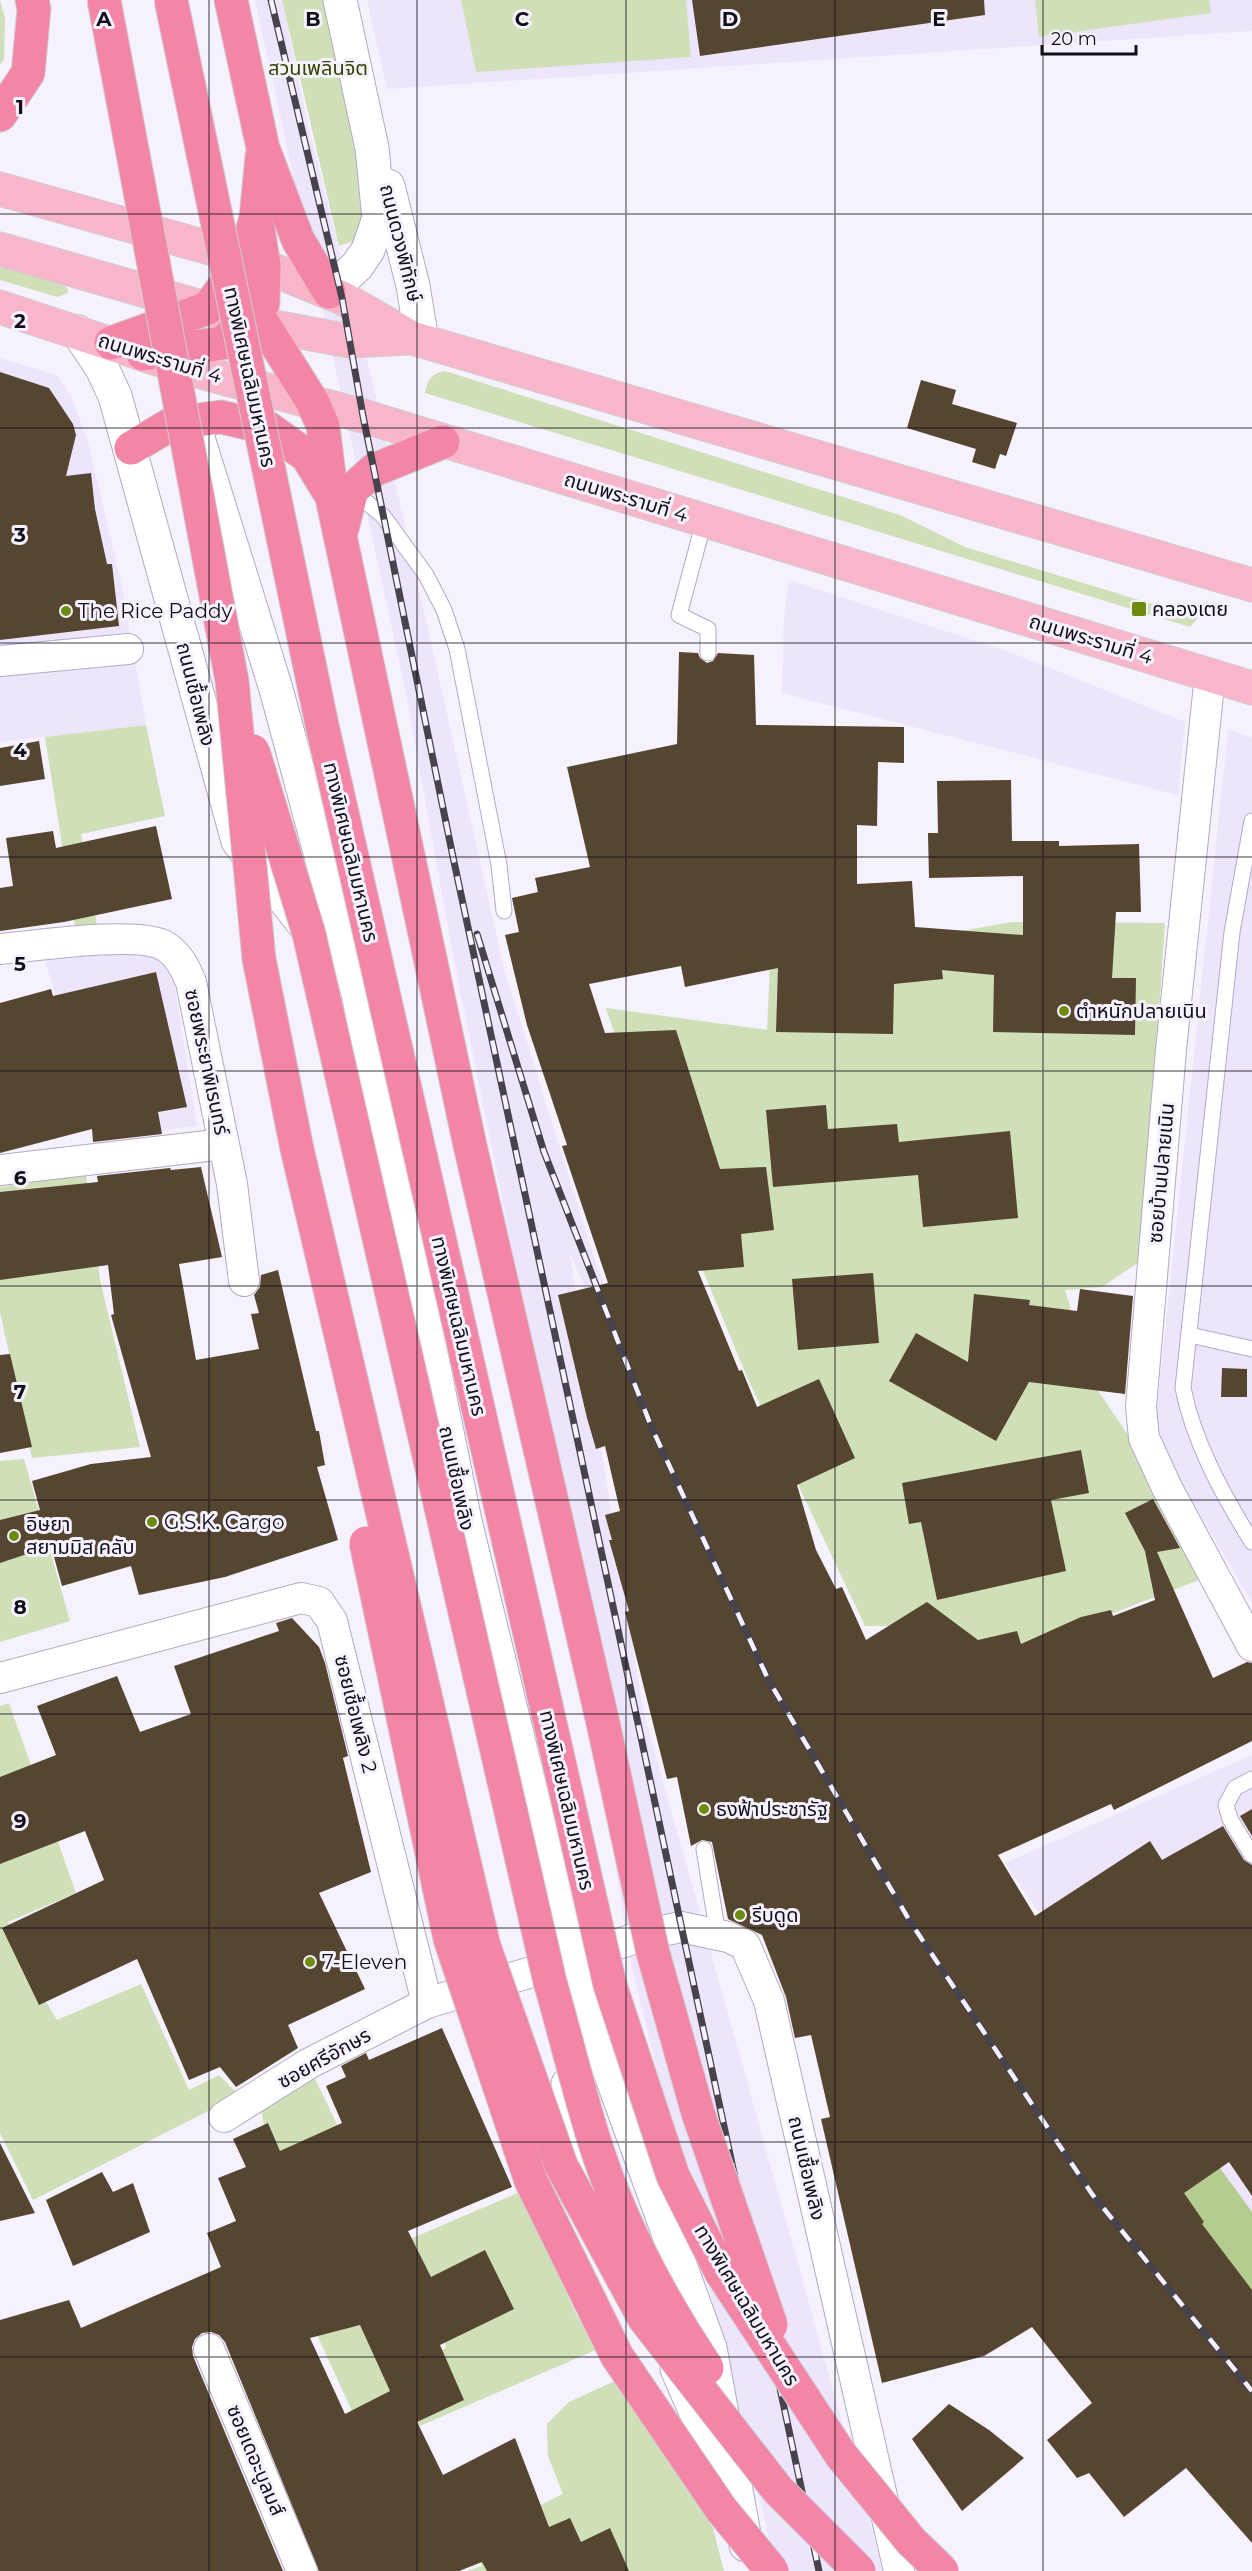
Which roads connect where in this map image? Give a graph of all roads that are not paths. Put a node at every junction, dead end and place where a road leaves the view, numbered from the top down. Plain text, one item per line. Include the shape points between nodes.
1 (32, 0) edge
2 (104, 0) edge
3 (171, 0) edge
4 (231, 0) edge
5 (340, 0) edge
6 (0, 115) edge
7 (263, 148) junction
8 (372, 148) junction
9 (0, 189) edge
10 (0, 249) edge
11 (255, 262) junction
12 (329, 292) junction
13 (147, 293) junction
14 (0, 307) edge
15 (208, 308) junction
16 (255, 322) junction
17 (78, 332) junction
18 (417, 339) junction
19 (111, 343) joint
20 (162, 349) junction
21 (312, 401) junction
22 (192, 421) junction
23 (443, 441) junction
24 (131, 448) junction
25 (342, 494) junction
26 (704, 521) junction
27 (1252, 585) edge
28 (128, 649) dead end
29 (708, 653) dead end
30 (0, 661) edge
31 (1210, 675) junction
32 (232, 681) junction
33 (1252, 688) edge
34 (1252, 821) edge
35 (238, 841) junction
36 (504, 911) dead end
37 (0, 950) edge
38 (358, 993) junction
39 (224, 1144) junction
40 (0, 1170) edge
41 (244, 1281) dead end
42 (1190, 1335) junction
43 (1252, 1349) edge
44 (1252, 1542) edge
45 (1252, 1646) edge
46 (0, 1678) edge
47 (1252, 1779) edge
48 (704, 1849) dead end
49 (1252, 1855) edge
50 (718, 1935) junction
51 (572, 1960) junction
52 (427, 2003) junction
53 (224, 2117) dead end
54 (209, 2349) dead end
55 (788, 2375) junction
56 (737, 2507) junction
57 (302, 2571) edge
58 (752, 2571) edge
59 (772, 2571) edge
60 (849, 2571) edge
61 (859, 2571) edge
62 (899, 2571) edge
63 (942, 2571) edge

1 - 6 highway via 28,73
2 - 32 highway, bridge
3 - 55 highway, ทางพิเศษเฉลิมมหานคร, bridge via 322,725 610,1985 673,2176 722,2271
4 - 7 highway
5 - 8 street, ถนนดวงพิทักษ์
7 - 11 highway
7 - 12 highway via 298,240
8 - 12 street, ถนนดวงพิทักษ์ via 379,218 368,250
8 - 18 street, ถนนดวงพิทักษ์ via 392,194 413,286
9 - 11 main road
10 - 13 main road
11 - 12 main road
11 - 15 highway
11 - 16 highway via 263,303
12 - 18 main road
13 - 15 main road
13 - 20 main road
14 - 17 main road, ถนนพระรามที่ 4
15 - 16 main road
15 - 20 highway
16 - 18 main road via 349,341
16 - 20 highway via 223,343
16 - 21 highway
17 - 19 main road, ถนนพระรามที่ 4
17 - 24 street, ถนนเชื้อเพลิง via 106,377
18 - 27 main road
19 - 20 highway
20 - 21 main road, ถนนพระรามที่ 4
20 - 22 street, ถนนเชื้อเพลิง
21 - 23 main road, ถนนพระรามที่ 4
21 - 25 highway
22 - 24 highway via 173,423
22 - 25 highway via 220,417 268,428 306,456
22 - 38 street, ถนนเชื้อเพลิง via 276,690
23 - 25 highway via 374,470
23 - 26 main road, ถนนพระรามที่ 4
24 - 35 street, ถนนเชื้อเพลิง
25 - 36 lane via 383,516 426,575 444,610 457,649 499,865
25 - 55 highway, bridge via 341,534 469,1141 653,1953 698,2113
26 - 29 lane via 679,615 708,629
26 - 31 main road, ถนนพระรามที่ 4
28 - 30 street
31 - 33 main road, ถนนพระรามที่ 4
31 - 45 street, ซอยบ้านปลายเนิน via 1171,1050 1141,1407 1144,1438 1163,1479
32 - 60 highway, bridge via 309,934 550,1982 594,2141 626,2223 684,2333
32 - 61 highway, bridge via 260,959 295,1138 484,1946 561,2165 644,2318 778,2490
34 - 42 lane via 1232,932
35 - 38 street, ถนนเชื้อเพลิง
35 - 59 highway, bridge via 255,1007 282,1147 450,1940 531,2181 617,2356 720,2509
37 - 39 street, ซอยพระยาพิเรนทร์ via 124,938 163,945 181,960 191,982
38 - 51 street, ถนนเชื้อเพลิง via 465,1521
39 - 40 street
39 - 41 street, ซอยพระยาพิเรนทร์
42 - 43 lane
42 - 44 lane via 1183,1388 1188,1412 1230,1506
46 - 52 street, ซอยเชื้อเพลิง 2 via 301,1598 319,1602 332,1621
47 - 49 lane via 1235,1788 1226,1805
48 - 50 lane
50 - 51 street, ถนนเชื้อเพลิง via 681,1927 647,1934
50 - 62 street, ถนนเชื้อเพลิง via 745,1946 769,2001
51 - 52 street
51 - 56 street, ถนนเชื้อเพลิง via 710,2348
51 - 56 street, ถนนเชื้อเพลิง via 565,2060 577,2156 586,2188 668,2346
52 - 53 street, ซอยศรีอักษร via 308,2064
54 - 57 street, ซอยเดอะบูลมส์
55 - 63 highway, ทางพิเศษเฉลิมมหานคร, bridge via 841,2455 911,2541
56 - 58 street, ถนนเชื้อเพลิง

